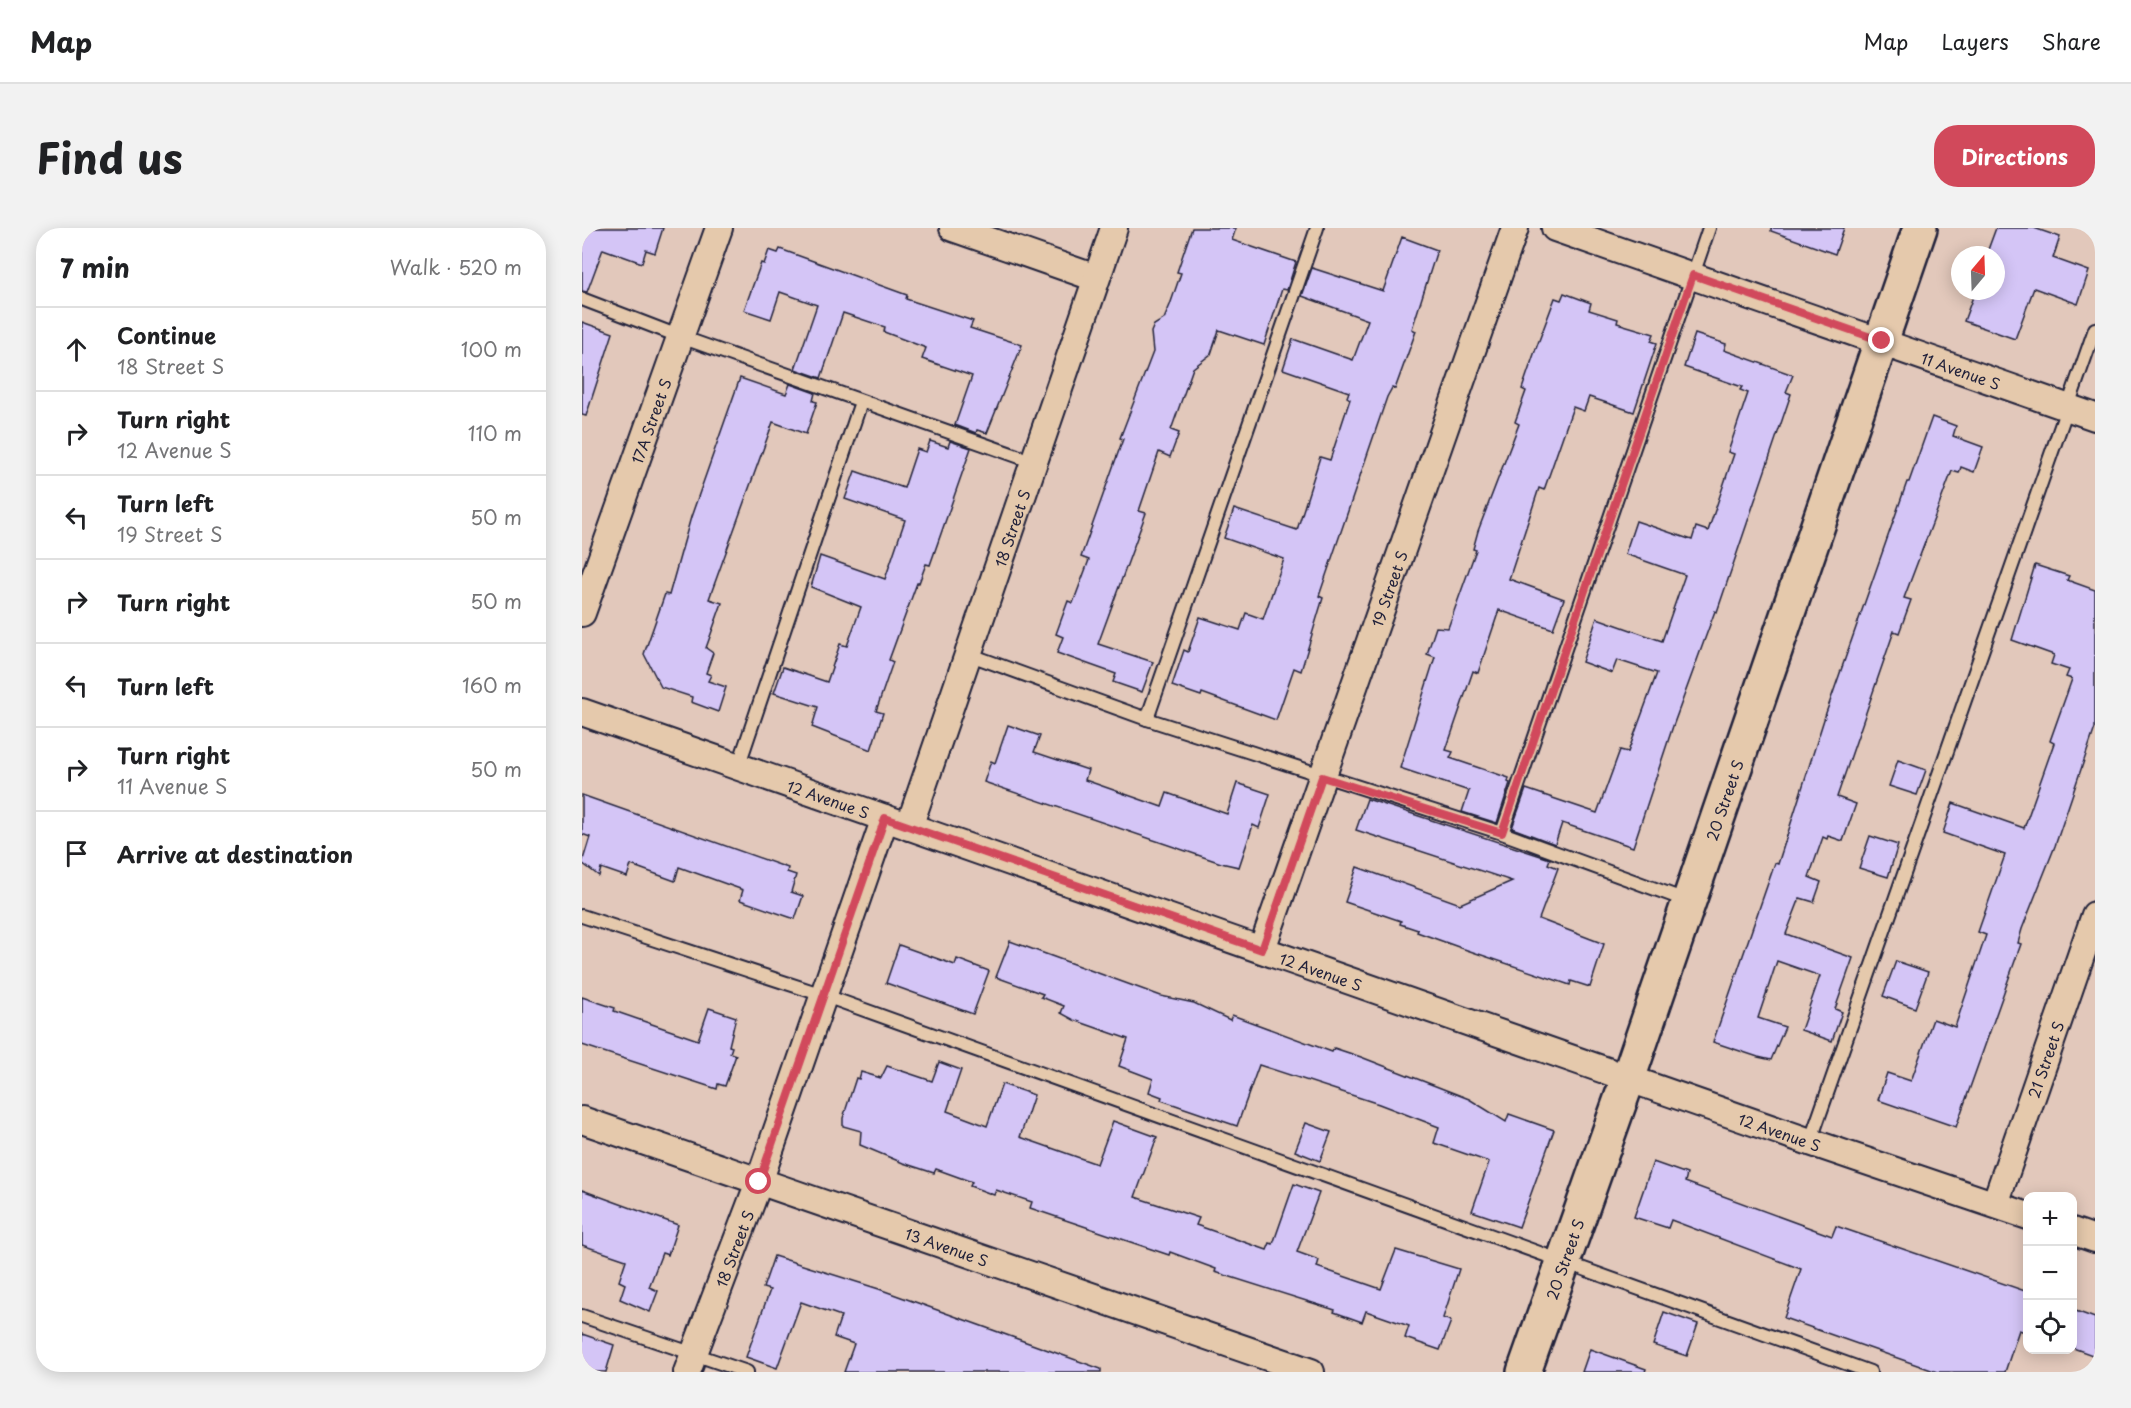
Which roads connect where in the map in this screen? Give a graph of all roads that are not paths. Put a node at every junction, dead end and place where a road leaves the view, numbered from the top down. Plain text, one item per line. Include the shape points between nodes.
1 (719, 228) edge
2 (953, 228) edge
3 (1114, 228) edge
4 (1317, 228) edge
5 (1515, 228) edge
6 (1555, 228) edge
7 (1709, 228) edge
8 (1920, 228) edge
9 (1693, 275) junction
10 (1096, 278) junction
11 (582, 299) edge
12 (2095, 329) edge
13 (681, 337) junction
14 (1882, 341) junction
15 (861, 402) junction
16 (2067, 408) junction
17 (2095, 417) edge
18 (1034, 462) junction
19 (582, 613) edge
20 (968, 654) junction
21 (582, 712) edge
22 (1147, 719) junction
23 (738, 767) junction
24 (1322, 777) junction
25 (885, 818) junction
26 (909, 827) junction
27 (1502, 833) junction
28 (1689, 902) junction
29 (2095, 915) edge
30 (582, 916) edge
31 (1262, 950) junction
32 (823, 995) junction
33 (1628, 1079) junction
34 (582, 1120) edge
35 (1810, 1142) junction
36 (759, 1182) junction
37 (1995, 1204) junction
38 (2023, 1214) edge
39 (2077, 1233) edge
40 (2095, 1239) edge
41 (1562, 1264) junction
42 (582, 1316) edge
43 (691, 1363) edge
44 (747, 1372) edge
45 (1311, 1372) edge
46 (1524, 1372) edge
47 (1870, 1372) edge

1 - 13 street, 17A Street S
2 - 10 street
3 - 10 street, 18 Street S
4 - 22 lane
5 - 24 street, 19 Street S
6 - 9 street, 11 Avenue S
7 - 9 lane
8 - 14 street, 20 Street S
9 - 14 street, 11 Avenue S
9 - 27 lane
10 - 18 street, 18 Street S
11 - 13 lane
12 - 16 lane
13 - 15 lane
13 - 19 street, 17A Street S
14 - 16 street, 11 Avenue S
14 - 28 street, 20 Street S
15 - 18 lane
15 - 23 lane
16 - 17 street, 11 Avenue S
16 - 35 lane
18 - 20 street, 18 Street S
20 - 22 lane
20 - 26 street, 18 Street S
21 - 23 street, 12 Avenue S
22 - 24 lane
23 - 25 street, 12 Avenue S
24 - 27 lane
24 - 31 street, 19 Street S
25 - 26 street, 12 Avenue S
25 - 32 street, 18 Street S
26 - 31 street, 12 Avenue S
27 - 28 lane
28 - 33 street, 20 Street S
29 - 37 street, 21 Street S
30 - 32 lane
31 - 33 street, 12 Avenue S
32 - 36 street, 18 Street S
32 - 41 lane
33 - 35 street, 12 Avenue S
33 - 41 street, 20 Street S
34 - 36 street, 13 Avenue S
35 - 37 street, 12 Avenue S
36 - 43 street, 18 Street S
36 - 45 street, 13 Avenue S
37 - 38 street, 12 Avenue S
39 - 40 street
41 - 46 street, 20 Street S
41 - 47 lane
42 - 43 lane
43 - 44 lane

